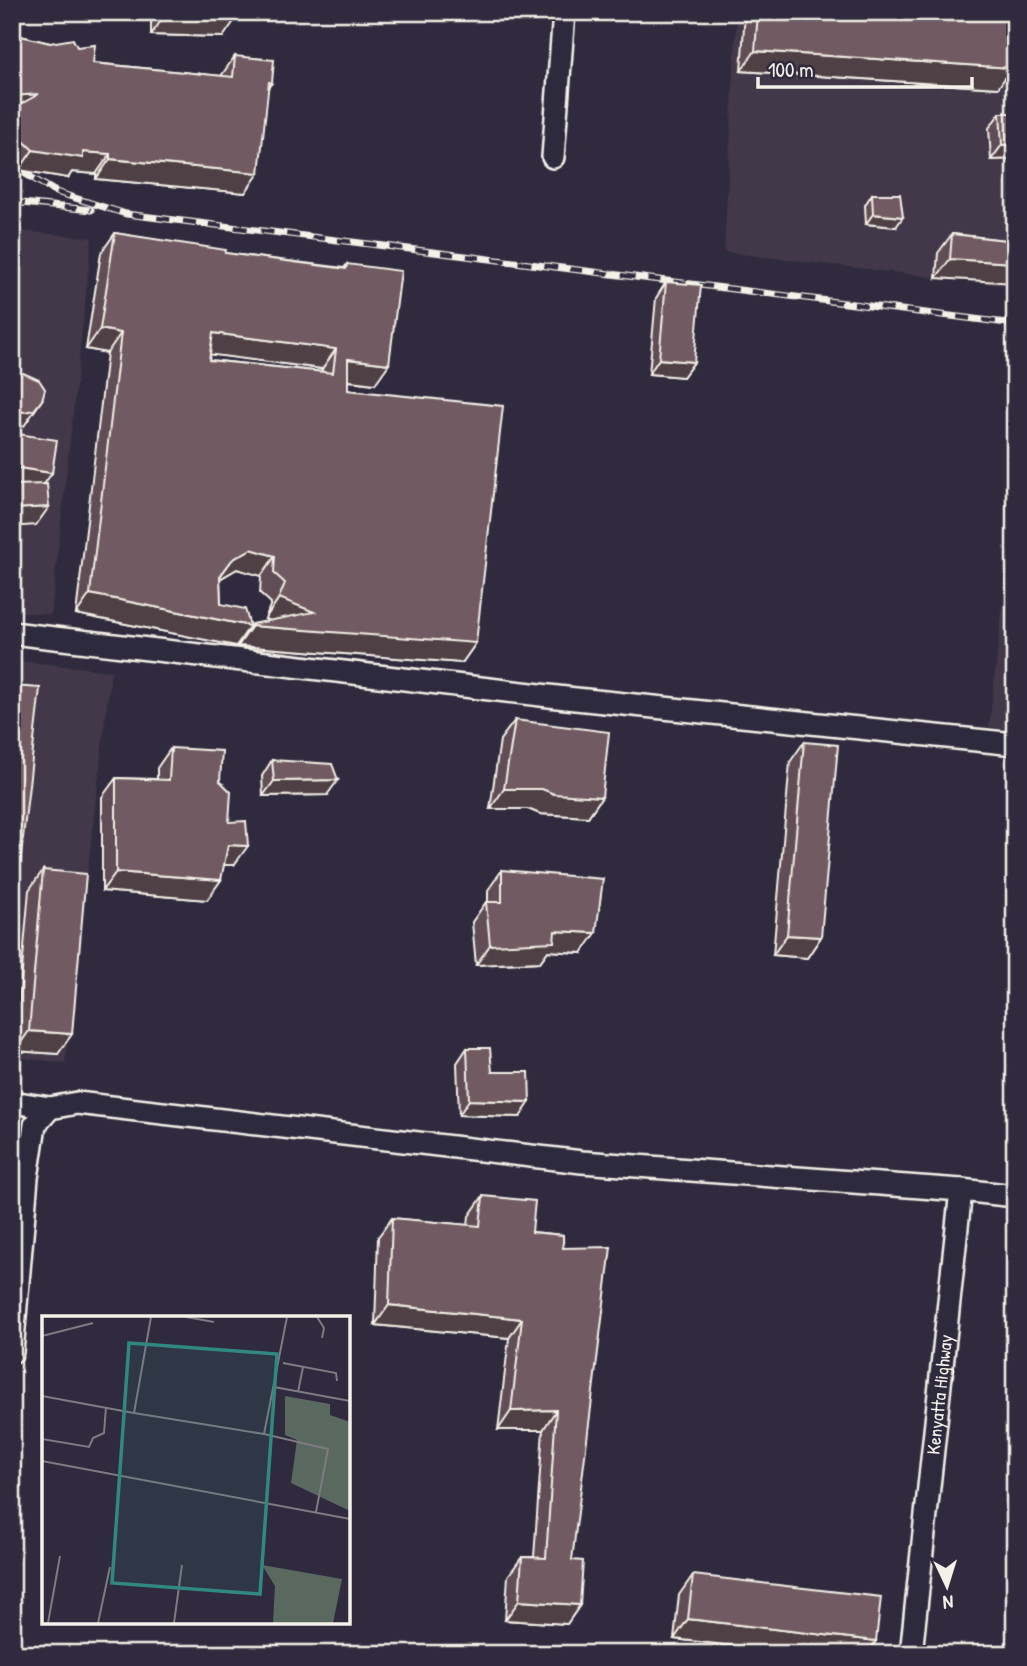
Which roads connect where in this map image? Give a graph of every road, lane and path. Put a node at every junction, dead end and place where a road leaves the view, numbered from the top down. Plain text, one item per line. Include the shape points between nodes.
1 (564, 12) edge
2 (553, 157) dead end
3 (12, 633) edge
4 (1015, 744) edge
5 (12, 1102) edge
6 (50, 1108) junction
7 (961, 1191) junction
8 (1015, 1196) edge
9 (12, 1352) edge
10 (911, 1654) edge

1 - 2 street
3 - 4 street via 566,698
5 - 6 street
6 - 7 street via 76,1103 582,1162
6 - 9 street via 35,1125 30,1154
7 - 8 street
7 - 10 street, Kenyatta Highway

